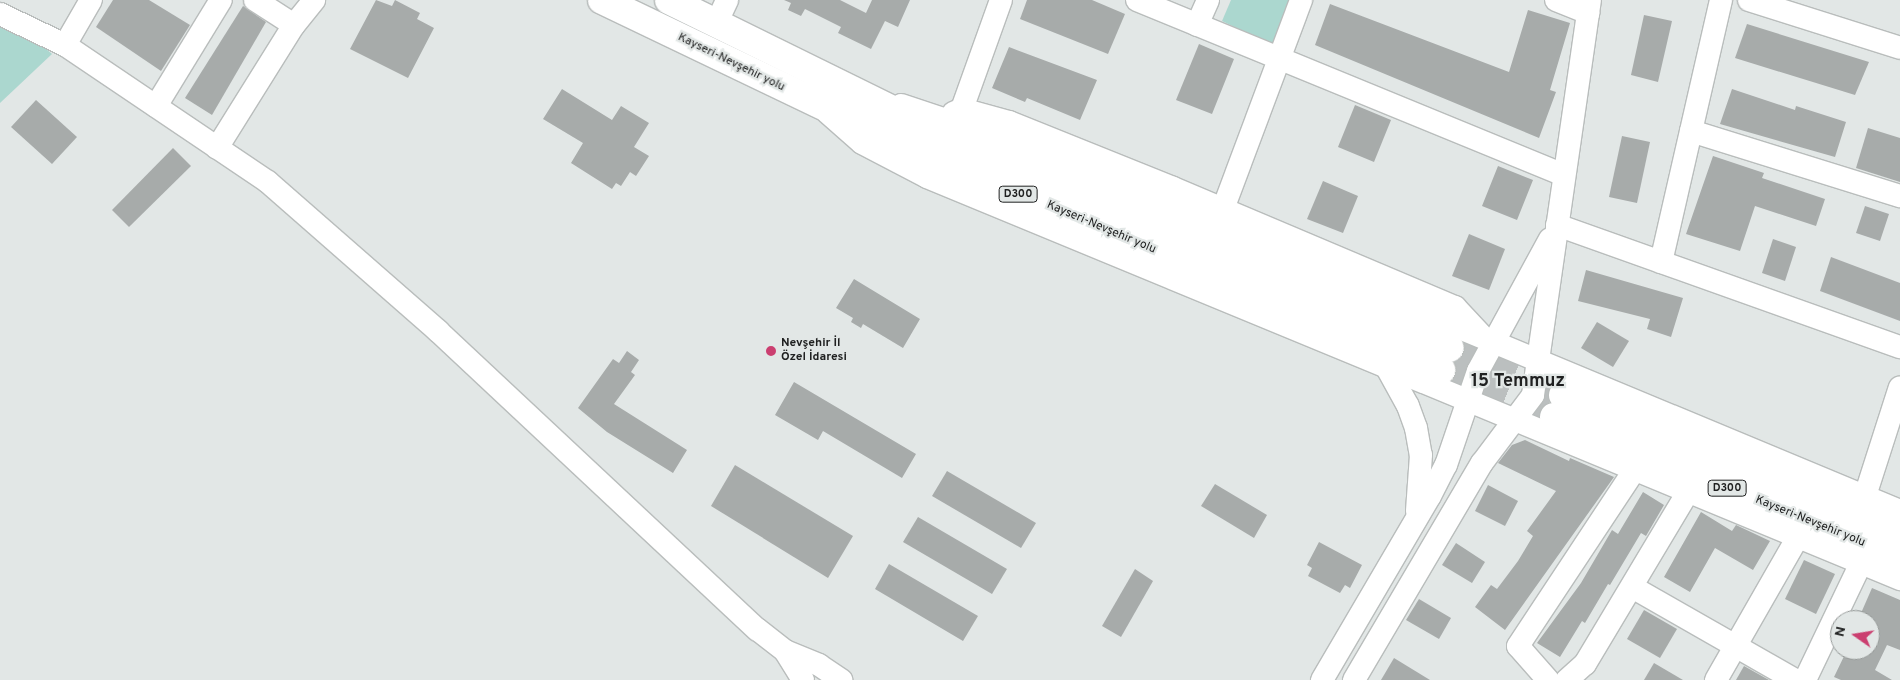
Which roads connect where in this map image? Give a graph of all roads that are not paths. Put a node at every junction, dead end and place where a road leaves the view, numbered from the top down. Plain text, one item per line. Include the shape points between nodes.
1 (91, 0) edge
2 (222, 0) edge
3 (255, 0) edge
4 (314, 0) edge
5 (602, 0) edge
6 (669, 0) edge
7 (1001, 0) edge
8 (1137, 0) edge
9 (1208, 0) edge
10 (1301, 0) edge
11 (1556, 0) edge
12 (1721, 0) edge
13 (1749, 0) edge
14 (1775, 4) edge
15 (1589, 6) edge
16 (721, 12) edge
17 (0, 14) edge
18 (294, 25) junction
19 (1197, 25) junction
20 (65, 45) junction
21 (1900, 48) edge
22 (1279, 58) junction
23 (840, 86) junction
24 (156, 106) junction
25 (826, 110) junction
26 (953, 113) junction
27 (1691, 131) junction
28 (217, 148) junction
29 (1564, 175) junction
30 (1900, 196) edge
31 (1223, 210) junction
32 (1557, 225) junction
33 (1661, 262) junction
34 (1490, 342) junction
35 (1900, 347) edge
36 (1538, 362) junction
37 (1387, 368) junction
38 (1900, 387) edge
39 (1468, 402) junction
40 (1512, 420) junction
41 (1634, 471) junction
42 (1688, 492) junction
43 (1865, 496) junction
44 (1900, 512) edge
45 (1416, 522) junction
46 (1900, 534) edge
47 (1798, 537) junction
48 (1900, 558) edge
49 (1861, 563) junction
50 (1900, 579) edge
51 (1632, 587) junction
52 (1736, 646) junction
53 (785, 651) junction
54 (803, 680) edge
55 (840, 680) edge
56 (1322, 680) edge
57 (1354, 680) edge
58 (1548, 680) edge
59 (1567, 680) edge
60 (1716, 680) edge
61 (1795, 680) edge
62 (1805, 680) edge

1 - 20 street
2 - 24 street
3 - 18 street
4 - 18 street
5 - 25 highway, Kayseri-Nevşehir yolu / D300
6 - 16 highway, Kayseri-Nevşehir yolu / D300
7 - 26 street
8 - 19 street
9 - 19 street
10 - 22 street
11 - 15 street
12 - 27 street
13 - 14 street
14 - 21 street
15 - 29 street
16 - 23 highway, Kayseri-Nevşehir yolu / D300
17 - 20 street
18 - 28 street
19 - 22 street
20 - 24 street
22 - 29 street
22 - 31 street
23 - 25 highway, Kayseri-Nevşehir yolu / D300 via 1446,359 928,156
23 - 26 street
24 - 28 street
25 - 37 street via 862,143 927,177
26 - 31 street via 1009,122
26 - 34 street via 1012,142
27 - 30 street
27 - 33 street
28 - 53 street via 268,182 320,225 757,629
29 - 32 street
31 - 34 street via 1455,307
32 - 33 street
32 - 34 street
32 - 36 street
33 - 35 street
34 - 36 street
34 - 39 street
36 - 40 street via 1532,395
36 - 43 street
37 - 39 street
37 - 45 street via 1408,406 1418,437 1421,475
38 - 43 street
39 - 40 street
39 - 45 street via 1446,465
40 - 41 street
40 - 57 street via 1478,470
41 - 42 street
41 - 58 street via 1518,646
42 - 47 street
42 - 51 street
43 - 44 street
45 - 56 street
46 - 48 highway, Kayseri-Nevşehir yolu / D300 via 1558,406
47 - 49 street
47 - 52 street
49 - 50 street
49 - 62 street
51 - 52 street
51 - 59 street via 1585,664
52 - 60 street
52 - 61 street
53 - 54 street
53 - 55 street via 818,665

